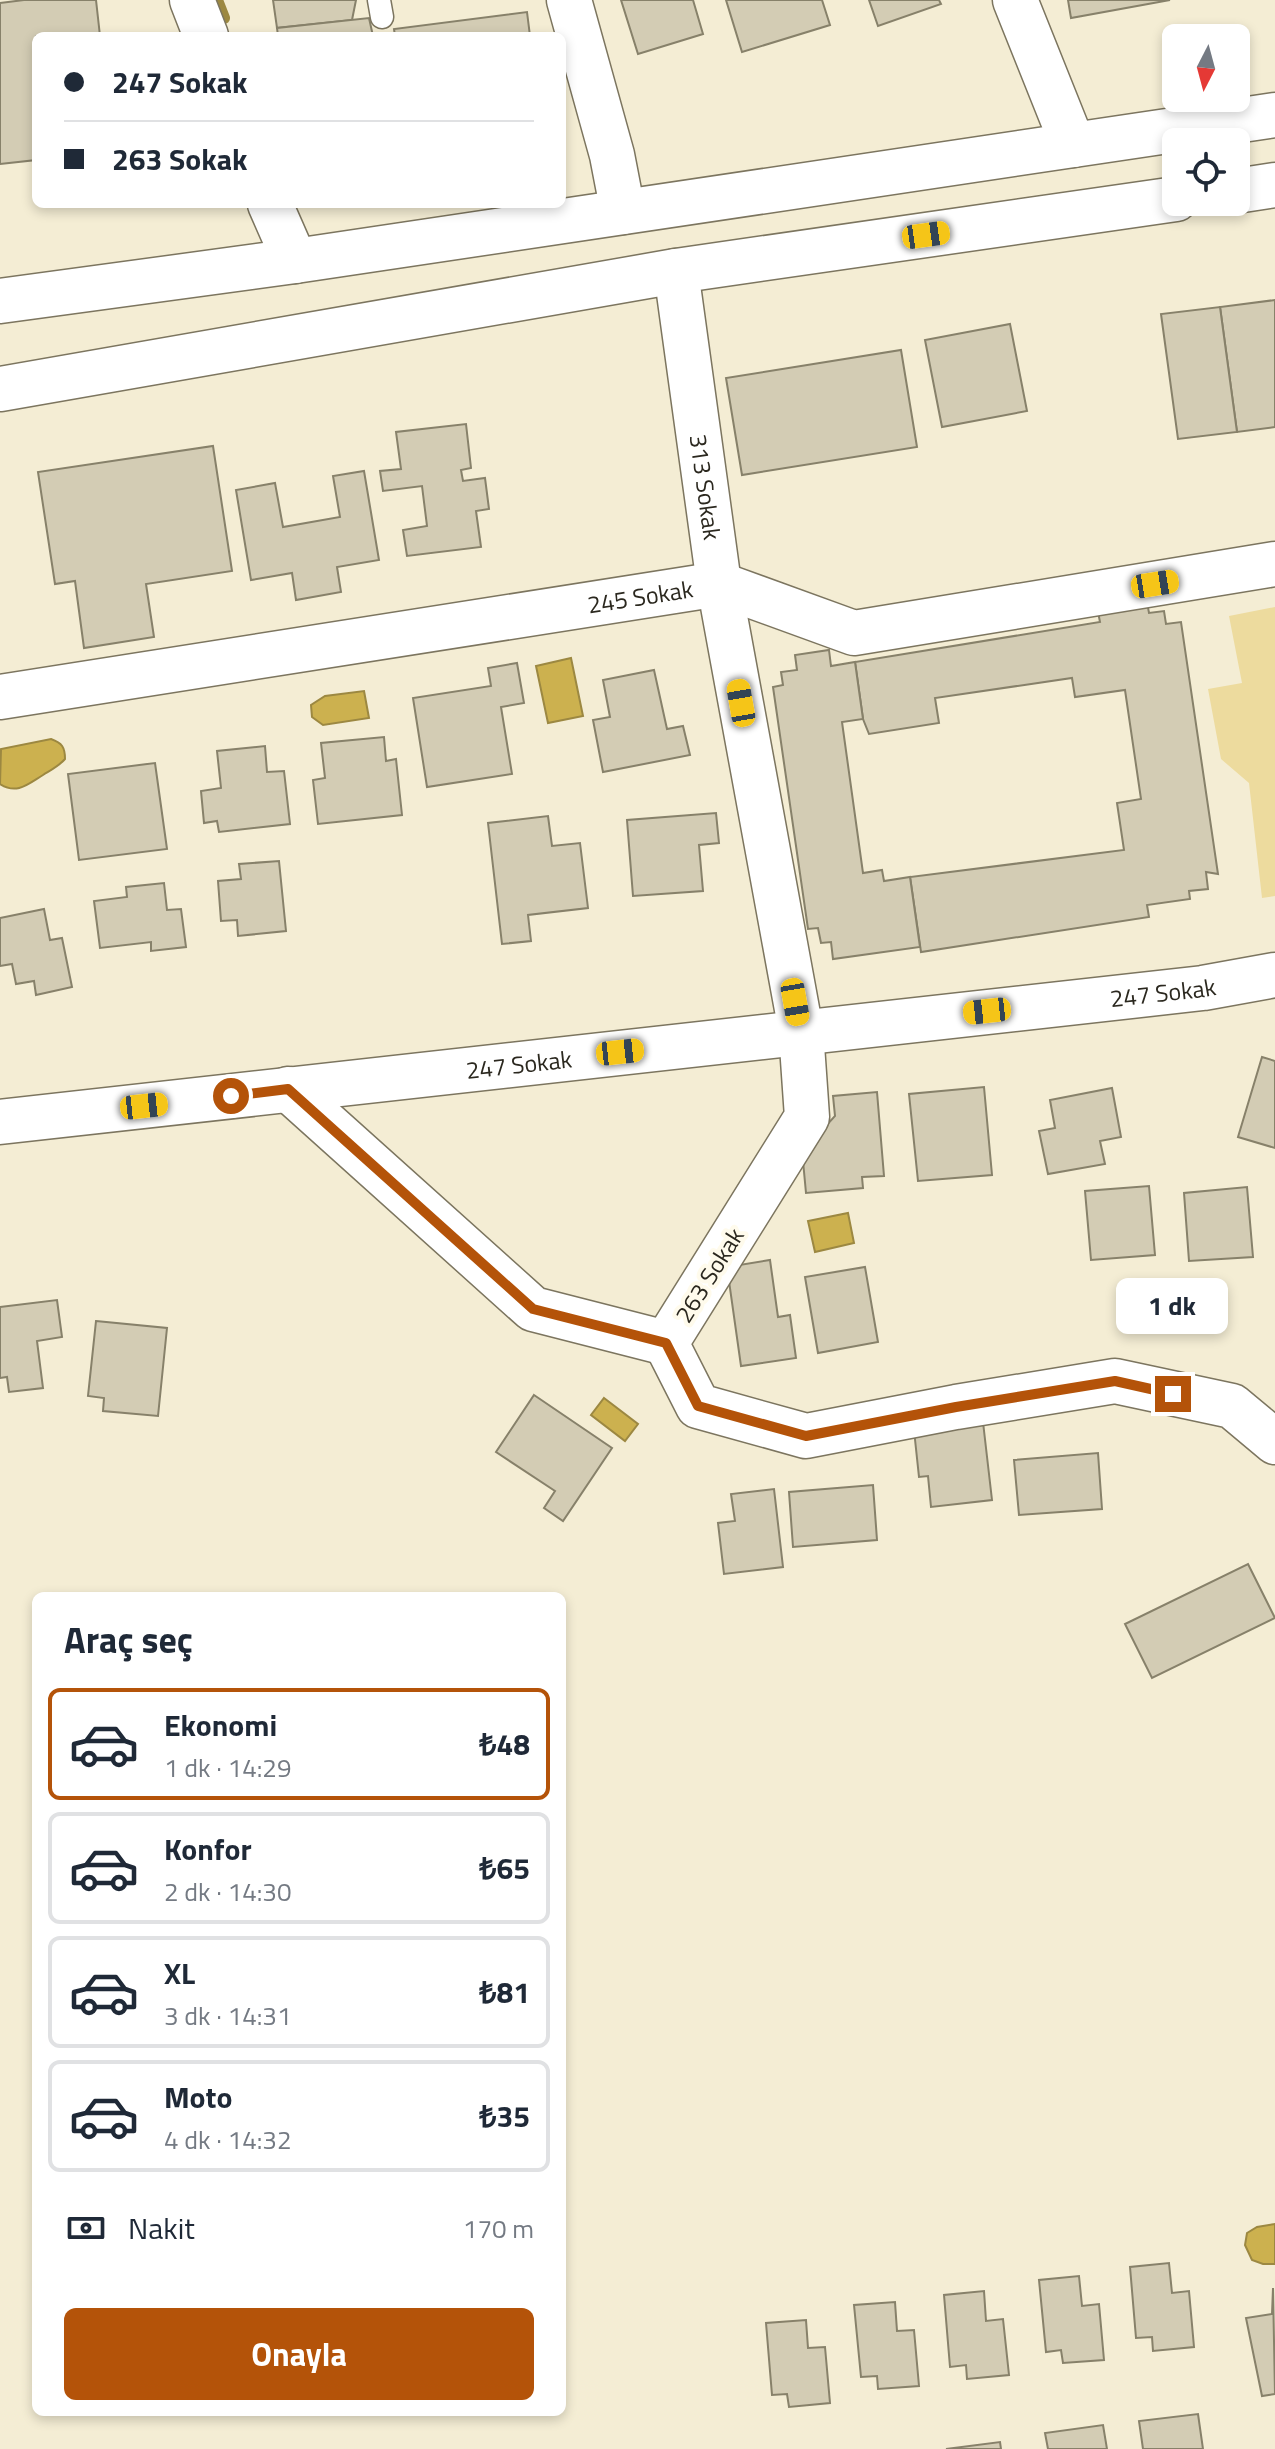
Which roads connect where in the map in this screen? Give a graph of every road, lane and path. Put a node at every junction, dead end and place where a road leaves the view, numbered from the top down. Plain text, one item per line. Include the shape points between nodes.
1 (192, 0) edge
2 (569, 0) edge
3 (1015, 0) edge
4 (204, 32) edge
5 (1275, 115) edge
6 (1073, 145) junction
7 (1275, 185) edge
8 (1250, 189) edge
9 (1162, 201) edge
10 (272, 208) edge
11 (623, 212) junction
12 (295, 261) junction
13 (676, 271) junction
14 (0, 301) edge
15 (0, 389) edge
16 (1275, 564) edge
17 (719, 584) junction
18 (0, 697) edge
19 (1275, 975) edge
20 (801, 1031) junction
21 (288, 1089) junction
22 (0, 1122) edge
23 (666, 1343) junction
24 (1275, 1442) edge

1 - 4 main road
2 - 11 main road
3 - 6 main road
5 - 6 main road
6 - 11 main road
7 - 8 main road
9 - 13 main road
10 - 12 main road
11 - 12 main road
12 - 14 main road
13 - 15 main road
13 - 17 main road, 313 Sokak
16 - 17 main road, 245 Sokak via 854,633
17 - 18 main road, 245 Sokak
17 - 20 main road, 313 Sokak
19 - 20 main road, 247 Sokak via 1203,988
20 - 21 main road, 247 Sokak
20 - 23 main road, 263 Sokak via 807,1117
21 - 22 main road, 247 Sokak
21 - 23 main road via 533,1309
23 - 24 main road, 263 Sokak via 698,1406 806,1436 1115,1381 1232,1406

